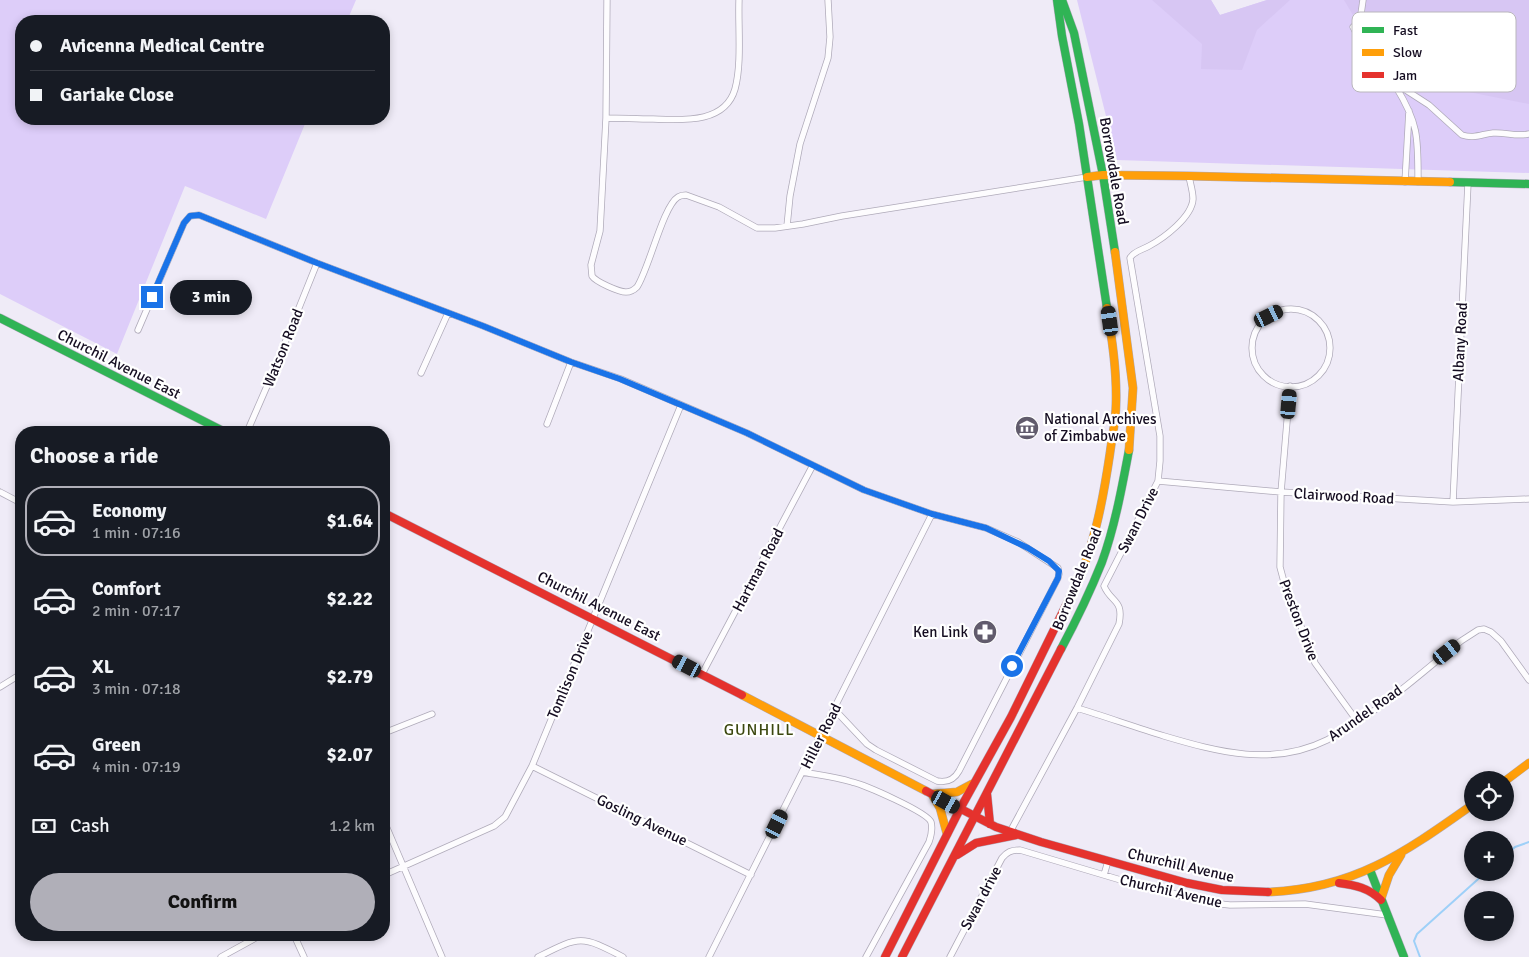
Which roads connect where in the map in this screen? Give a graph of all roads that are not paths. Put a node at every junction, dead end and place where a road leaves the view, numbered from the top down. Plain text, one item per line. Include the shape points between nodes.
1 (607, 0) edge
2 (738, 0) edge
3 (828, 0) edge
4 (1057, 0) edge
5 (1062, 0) edge
6 (1399, 92) edge
7 (1407, 92) edge
8 (1409, 109) junction
9 (606, 118) junction
10 (1529, 134) edge
11 (1103, 175) junction
12 (1087, 176) junction
13 (1189, 176) junction
14 (1405, 182) junction
15 (1418, 182) junction
16 (1468, 183) junction
17 (1529, 184) edge
18 (786, 226) junction
19 (317, 263) junction
20 (448, 313) junction
21 (0, 318) edge
22 (138, 330) dead end
23 (571, 362) junction
24 (421, 373) dead end
25 (1290, 386) junction
26 (681, 405) junction
27 (547, 424) dead end
28 (213, 426) edge
29 (250, 426) edge
30 (813, 465) junction
31 (1158, 481) junction
32 (0, 492) edge
33 (1281, 492) junction
34 (1529, 499) edge
35 (15, 500) edge
36 (1453, 502) junction
37 (932, 514) junction
38 (390, 516) edge
39 (593, 619) junction
40 (702, 674) junction
41 (15, 678) edge
42 (1529, 680) edge
43 (0, 687) edge
44 (1077, 708) junction
45 (834, 709) junction
46 (432, 714) dead end
47 (1357, 721) junction
48 (390, 731) edge
49 (821, 735) junction
50 (1529, 763) edge
51 (532, 766) junction
52 (802, 772) junction
53 (1514, 774) edge
54 (974, 783) junction
55 (987, 792) junction
56 (932, 794) junction
57 (960, 810) junction
58 (1464, 811) edge
59 (975, 816) junction
60 (990, 824) junction
61 (390, 834) edge
62 (947, 834) junction
63 (1014, 834) junction
64 (1020, 850) joint
65 (1402, 854) junction
66 (955, 857) junction
67 (1108, 860) junction
68 (404, 866) junction
69 (1370, 870) junction
70 (390, 872) edge
71 (751, 875) junction
72 (1104, 875) junction
73 (1336, 882) junction
74 (1382, 900) junction
75 (1387, 915) junction
76 (250, 941) edge
77 (297, 941) edge
78 (221, 957) edge
79 (304, 957) edge
80 (442, 957) edge
81 (538, 957) edge
82 (623, 957) edge
83 (709, 957) edge
84 (866, 957) edge
85 (885, 957) edge
86 (902, 957) edge
87 (950, 957) edge
88 (1404, 957) edge

1 - 9 street
2 - 9 street via 735,88 730,101 719,111 701,118 679,120
3 - 18 street via 828,58 800,144
4 - 12 main road, Borrowdale Road
5 - 11 main road, Borrowdale Road via 1074,33
6 - 8 street
7 - 10 street via 1429,105 1467,137 1491,133
8 - 14 street
8 - 15 street via 1418,141
9 - 18 street via 600,231 591,265 594,279 622,292 638,287 666,215 673,202 682,195 718,207 757,228
11 - 12 main road
11 - 13 main road
11 - 55 main road, Borrowdale Road via 1132,388 1132,429 1124,480 1113,528 1080,613
12 - 18 street
12 - 54 main road, Borrowdale Road via 1110,321 1116,382 1106,481 1084,569 1016,708
13 - 14 main road
13 - 31 street, Swan Drive via 1193,199 1187,213 1166,236 1130,258 1160,436
14 - 15 main road
15 - 16 main road
16 - 17 main road
16 - 36 street, Albany Road
19 - 20 street
19 - 22 street via 199,215 190,216 184,223
19 - 29 street, Watson Road
20 - 23 street
20 - 24 street
21 - 28 main road, Churchil Avenue East
23 - 26 street
23 - 27 street
25 - 25 street via 1268,379 1259,370 1252,347 1260,324 1280,310 1292,309 1315,316 1329,336 1330,348 1328,360 1314,379
25 - 33 street, Preston Drive
26 - 30 street
26 - 39 street, Tomlison Drive
30 - 37 street via 858,487
30 - 40 street, Hartman Road
31 - 33 street, Clairwood Road
31 - 44 street, Swan Drive via 1104,586 1116,600 1121,615
32 - 35 street
33 - 36 street, Clairwood Road
33 - 47 street, Preston Drive via 1281,575 1315,663
34 - 36 street, Clairwood Road
37 - 45 street, Hiller Road
37 - 45 street via 986,528 1018,542 1058,568 1058,578 959,771 947,782 923,775 867,744
38 - 39 main road, Churchil Avenue East
39 - 40 main road, Churchil Avenue East
39 - 51 street, Tomlison Drive
40 - 49 main road, Churchil Avenue East
41 - 43 street
42 - 47 street, Arundel Road via 1495,636 1484,629 1478,630
44 - 47 street, Arundel Road via 1199,746 1247,756 1274,755 1309,747
44 - 63 street, Swan Drive
45 - 49 street, Hiller Road
46 - 48 street
49 - 52 street, Hiller Road
49 - 56 main road, Churchil Avenue East
50 - 53 main road
51 - 68 street, Tomlison Drive via 501,821
51 - 71 street, Gosling Avenue
52 - 71 street, Hiller Road
52 - 84 street via 852,781 880,792 928,817 931,823 929,842
54 - 56 main road via 957,792
54 - 57 main road, Borrowdale Road
55 - 59 main road, Borrowdale Road
55 - 60 main road
56 - 57 main road, Churchil Avenue East
56 - 62 main road via 940,808
57 - 59 main road, Churchill Avenue
57 - 62 main road, Borrowdale Road
58 - 65 main road, Churchill Avenue
59 - 60 main road, Churchill Avenue
59 - 66 main road, Borrowdale Road
60 - 63 main road, Churchill Avenue
61 - 68 street
62 - 85 main road, Borrowdale Road
63 - 66 main road via 976,843
63 - 67 main road, Churchill Avenue
64 - 72 street, Churchil Avenue
64 - 87 street, Swan drive via 1010,851 1002,858
65 - 69 main road, Churchill Avenue
65 - 74 main road via 1389,876
66 - 86 main road, Borrowdale Road
67 - 72 street, Churchil Avenue
67 - 73 main road, Churchill Avenue via 1207,888 1248,893 1293,892
68 - 70 street, Tomlison Drive
68 - 80 street
69 - 73 main road, Churchill Avenue
69 - 74 main road
71 - 83 street, Hiller Road
72 - 75 street, Churchil Avenue via 1212,903 1305,904
73 - 74 main road via 1364,888
74 - 75 main road
75 - 88 main road
76 - 78 street
77 - 79 street
81 - 82 street via 578,940 598,943

